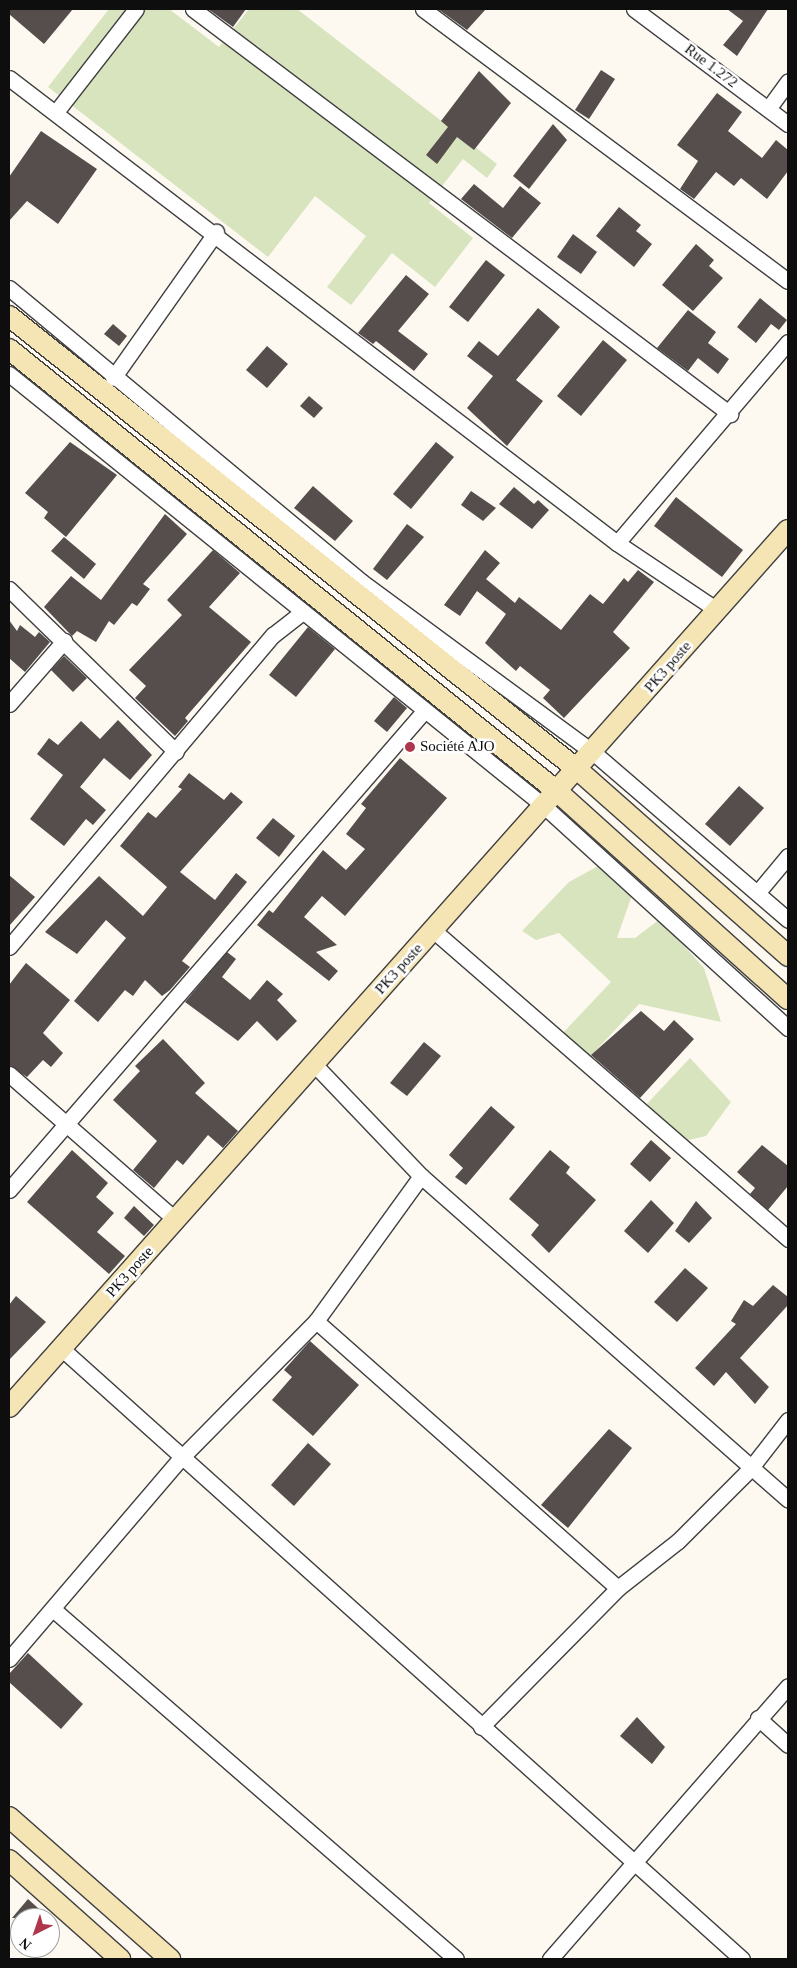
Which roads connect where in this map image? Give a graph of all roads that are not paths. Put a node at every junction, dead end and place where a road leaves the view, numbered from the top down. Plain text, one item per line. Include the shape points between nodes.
1 (136, 9) edge
2 (193, 9) edge
3 (423, 9) edge
4 (634, 9) edge
5 (9, 78) edge
6 (788, 81) edge
7 (768, 109) junction
8 (56, 112) junction
9 (788, 124) edge
10 (216, 232) junction
11 (788, 281) edge
12 (9, 288) edge
13 (9, 316) edge
14 (788, 342) edge
15 (9, 350) edge
16 (9, 374) edge
17 (113, 378) junction
18 (730, 414) junction
19 (788, 530) edge
20 (617, 543) junction
21 (9, 589) edge
22 (717, 610) junction
23 (302, 612) junction
24 (64, 641) junction
25 (9, 704) edge
26 (425, 710) junction
27 (176, 752) junction
28 (594, 753) junction
29 (578, 770) junction
30 (551, 800) junction
31 (788, 856) edge
32 (758, 892) junction
33 (788, 920) edge
34 (433, 930) junction
35 (9, 947) edge
36 (788, 956) edge
37 (788, 999) edge
38 (788, 1028) edge
39 (314, 1064) junction
40 (9, 1074) edge
41 (68, 1127) junction
42 (421, 1176) junction
43 (9, 1190) edge
44 (176, 1220) junction
45 (788, 1239) edge
46 (316, 1320) junction
47 (61, 1348) junction
48 (9, 1407) edge
49 (788, 1420) edge
50 (180, 1459) junction
51 (750, 1469) junction
52 (788, 1499) edge
53 (618, 1588) junction
54 (54, 1610) junction
55 (9, 1660) edge
56 (788, 1686) edge
57 (758, 1718) junction
58 (480, 1727) junction
59 (788, 1745) edge
60 (9, 1817) edge
61 (9, 1860) edge
62 (635, 1865) junction
63 (120, 1959) edge
64 (170, 1959) edge
65 (456, 1959) edge
66 (550, 1959) edge
67 (742, 1959) edge

1 - 8 street
2 - 18 street
3 - 11 street
4 - 7 street, Rue 1.272
5 - 8 street
6 - 7 street
7 - 9 street, Rue 1.272
8 - 10 street
10 - 17 street
10 - 20 street
12 - 17 street
13 - 29 street
14 - 18 street
15 - 30 street
16 - 23 street
17 - 28 street via 362,582
18 - 20 street
19 - 22 street, PK3 poste
20 - 22 street
21 - 24 street
22 - 28 street, PK3 poste
23 - 26 street
23 - 27 street via 273,635
24 - 25 street
24 - 27 street
26 - 30 street
26 - 41 street
27 - 35 street
28 - 29 street, PK3 poste
28 - 32 street via 668,821
29 - 30 street, PK3 poste
29 - 36 street
30 - 34 street, PK3 poste
30 - 37 street
30 - 38 street
31 - 32 street
32 - 33 street
34 - 39 street, PK3 poste
34 - 45 street
39 - 42 street
39 - 44 street, PK3 poste
40 - 41 street
41 - 43 street
41 - 44 street
42 - 46 street
42 - 51 street
44 - 47 street, PK3 poste
46 - 50 street
46 - 53 street
47 - 48 street, PK3 poste
47 - 50 street
49 - 51 street
50 - 54 street
50 - 58 street
51 - 52 street
51 - 53 street via 678,1541
53 - 58 street
54 - 55 street
54 - 65 street
56 - 57 street
57 - 59 street
57 - 62 street
58 - 62 street
60 - 64 street
61 - 63 street
62 - 66 street
62 - 67 street

